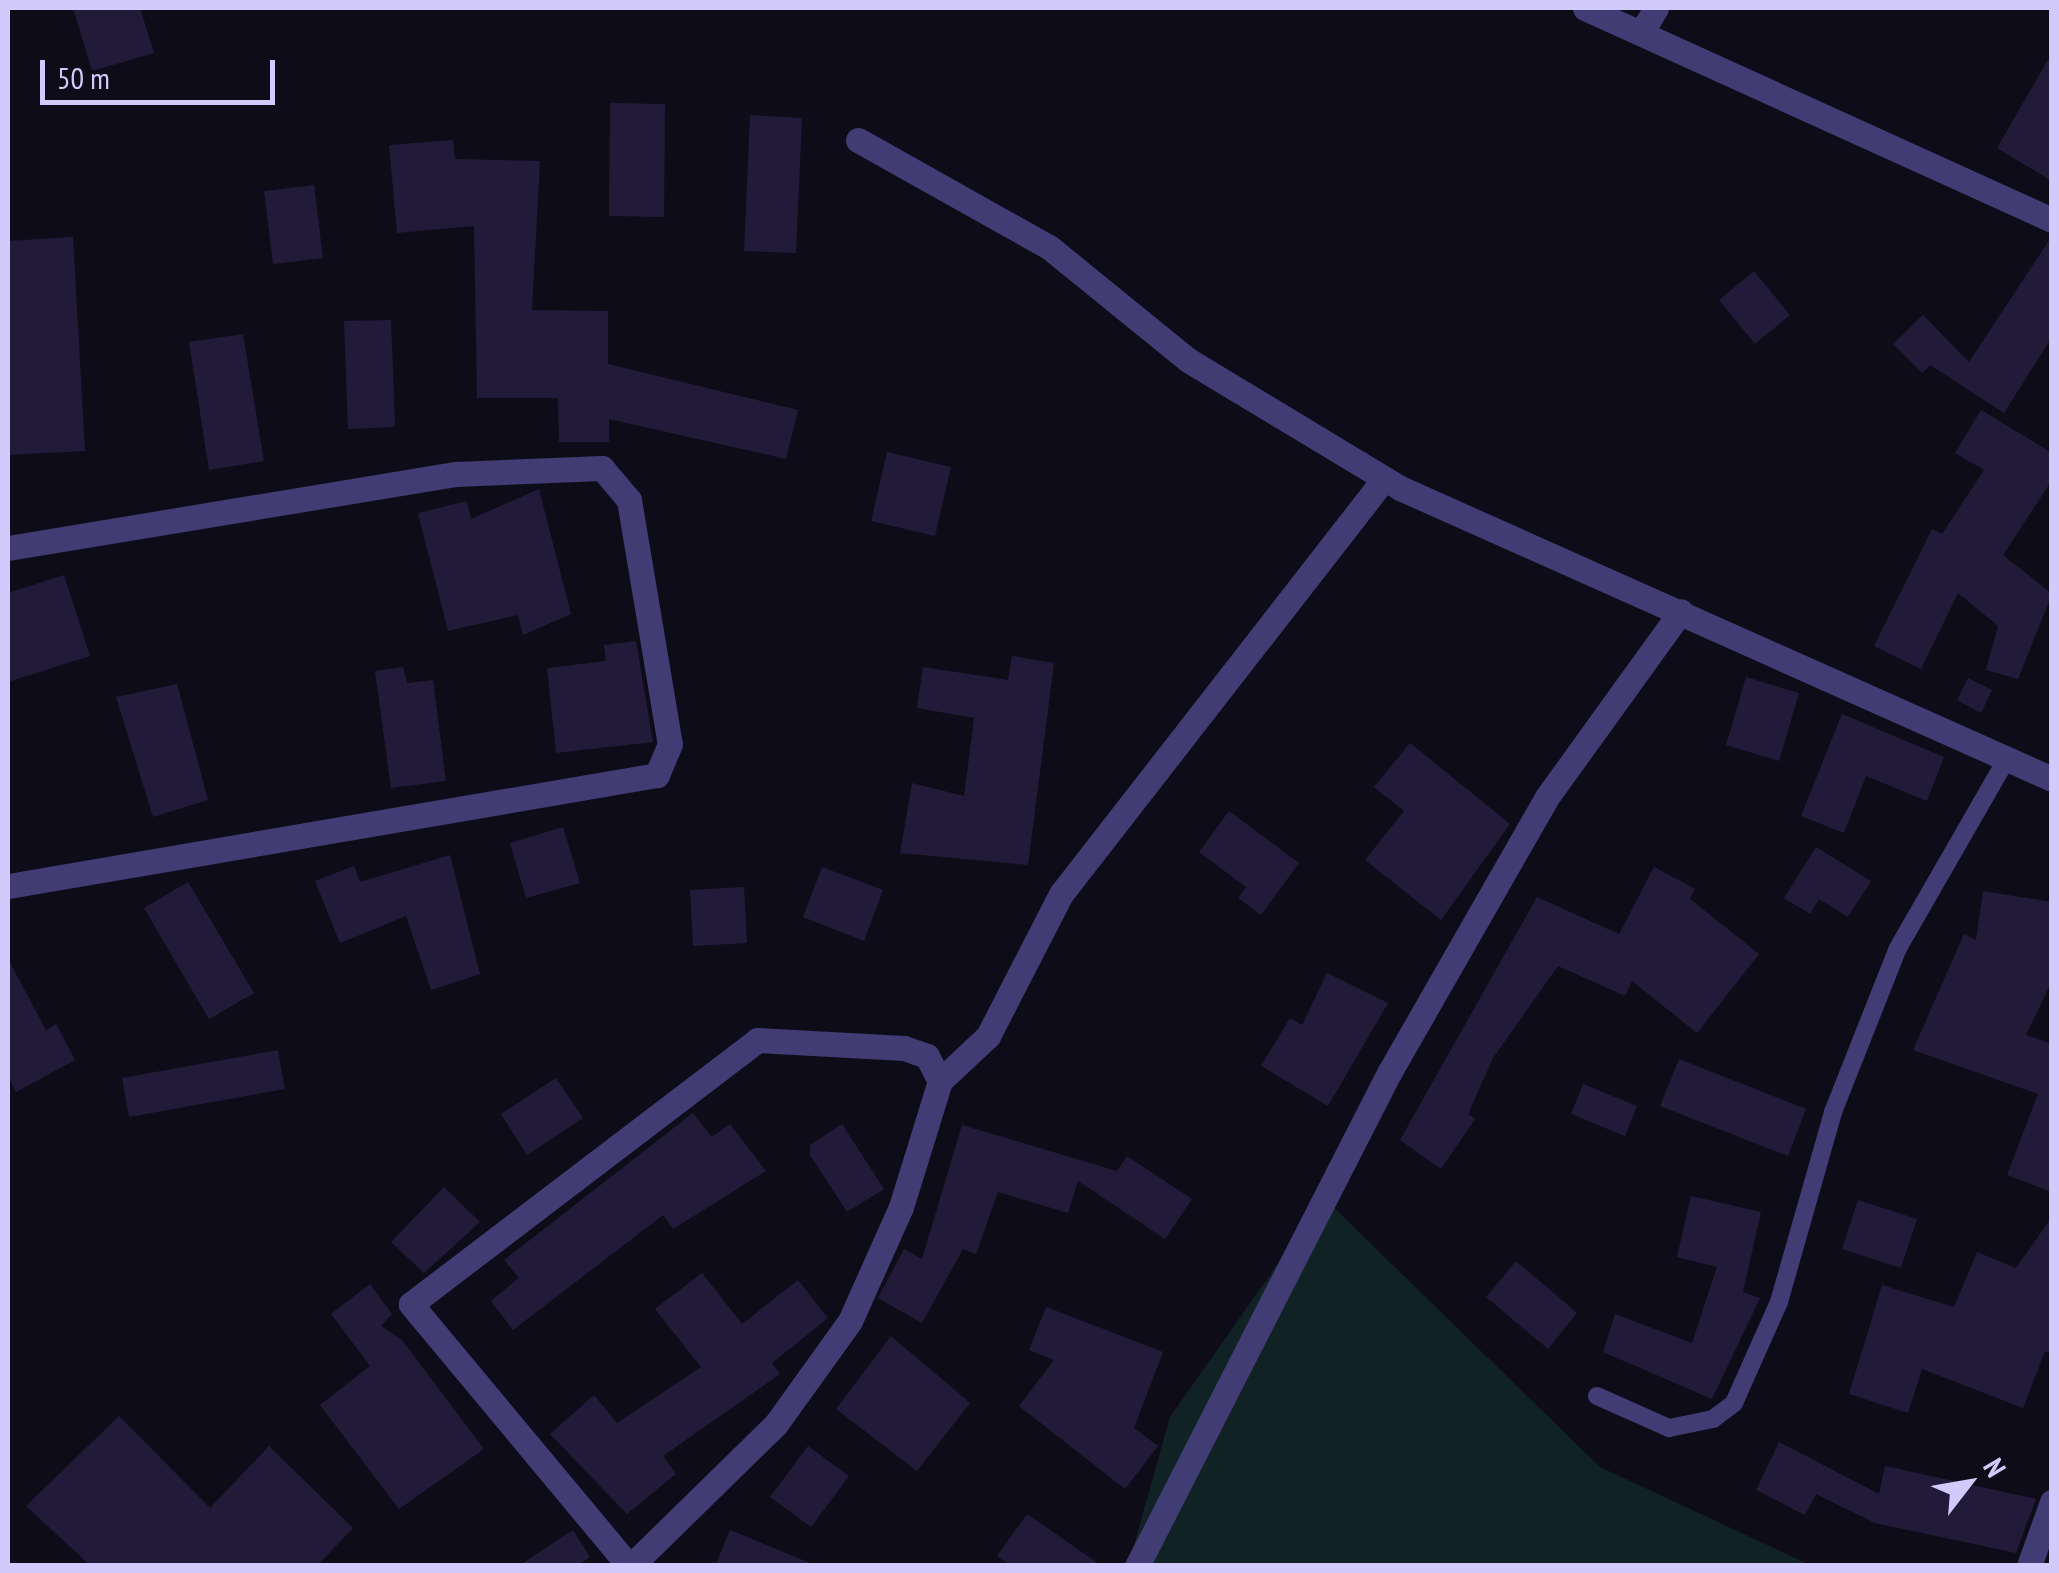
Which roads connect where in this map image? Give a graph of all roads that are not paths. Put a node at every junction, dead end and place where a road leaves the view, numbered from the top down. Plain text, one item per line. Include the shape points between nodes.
1 (1584, 8) edge
2 (1656, 8) edge
3 (1641, 33) junction
4 (858, 140) dead end
5 (2052, 220) edge
6 (1384, 479) junction
7 (8, 548) edge
8 (1681, 611) junction
9 (2005, 762) junction
10 (2052, 778) edge
11 (8, 886) edge
12 (940, 1081) junction
13 (1597, 1396) dead end
14 (2052, 1502) edge
15 (2030, 1563) edge
16 (630, 1566) edge
17 (1137, 1566) edge

1 - 3 street
2 - 3 street
3 - 5 street
4 - 6 street via 1050,247 1188,360
6 - 8 street
6 - 12 street via 1060,894 988,1036
7 - 11 street via 456,474 602,468 630,500 670,744 657,775
8 - 9 street
8 - 17 street via 1547,797 1419,1021
9 - 10 street
9 - 13 lane via 1898,948 1833,1112 1779,1302 1734,1402 1702,1424 1669,1428
12 - 16 street via 901,1207 850,1321 776,1424
12 - 16 street via 927,1056 904,1048 757,1040 411,1304
14 - 15 street

